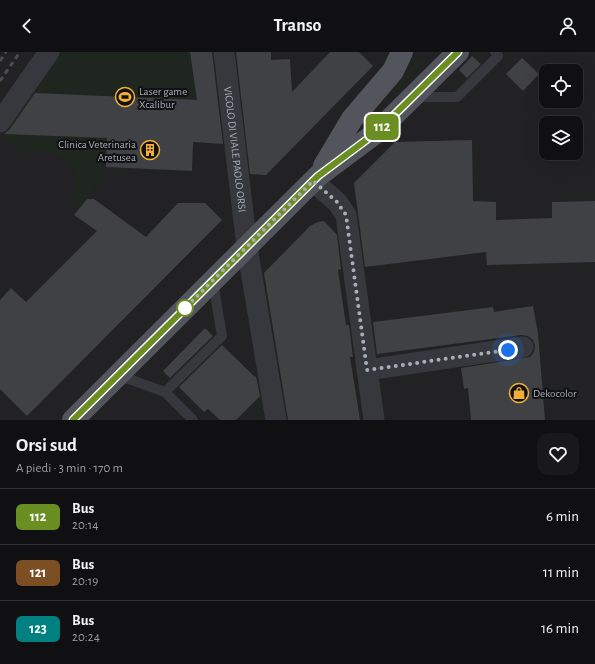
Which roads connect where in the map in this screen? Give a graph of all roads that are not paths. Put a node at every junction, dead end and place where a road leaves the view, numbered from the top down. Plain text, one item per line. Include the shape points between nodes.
1 (49, 52) edge
2 (224, 52) edge
3 (402, 52) edge
4 (458, 52) edge
5 (499, 53) edge
6 (414, 97) junction
7 (0, 122) edge
8 (315, 178) junction
9 (246, 247) junction
10 (213, 281) junction
11 (523, 347) dead end
12 (367, 370) junction
13 (118, 375) junction
14 (164, 392) junction
15 (74, 420) edge
16 (193, 420) edge
17 (276, 420) edge
18 (374, 420) edge

1 - 7 street
2 - 9 street, VICOLO DI VIALE PAOLO ORSI
3 - 8 main road via 393,70 352,119
4 - 6 main road
5 - 6 lane via 457,97
6 - 8 main road via 377,132
8 - 9 main road
8 - 12 street via 346,215
9 - 10 main road
9 - 17 street, VICOLO DI VIALE PAOLO ORSI
10 - 13 main road
10 - 14 lane via 222,336
11 - 12 street
12 - 18 street
13 - 14 lane
13 - 15 main road
14 - 16 lane

